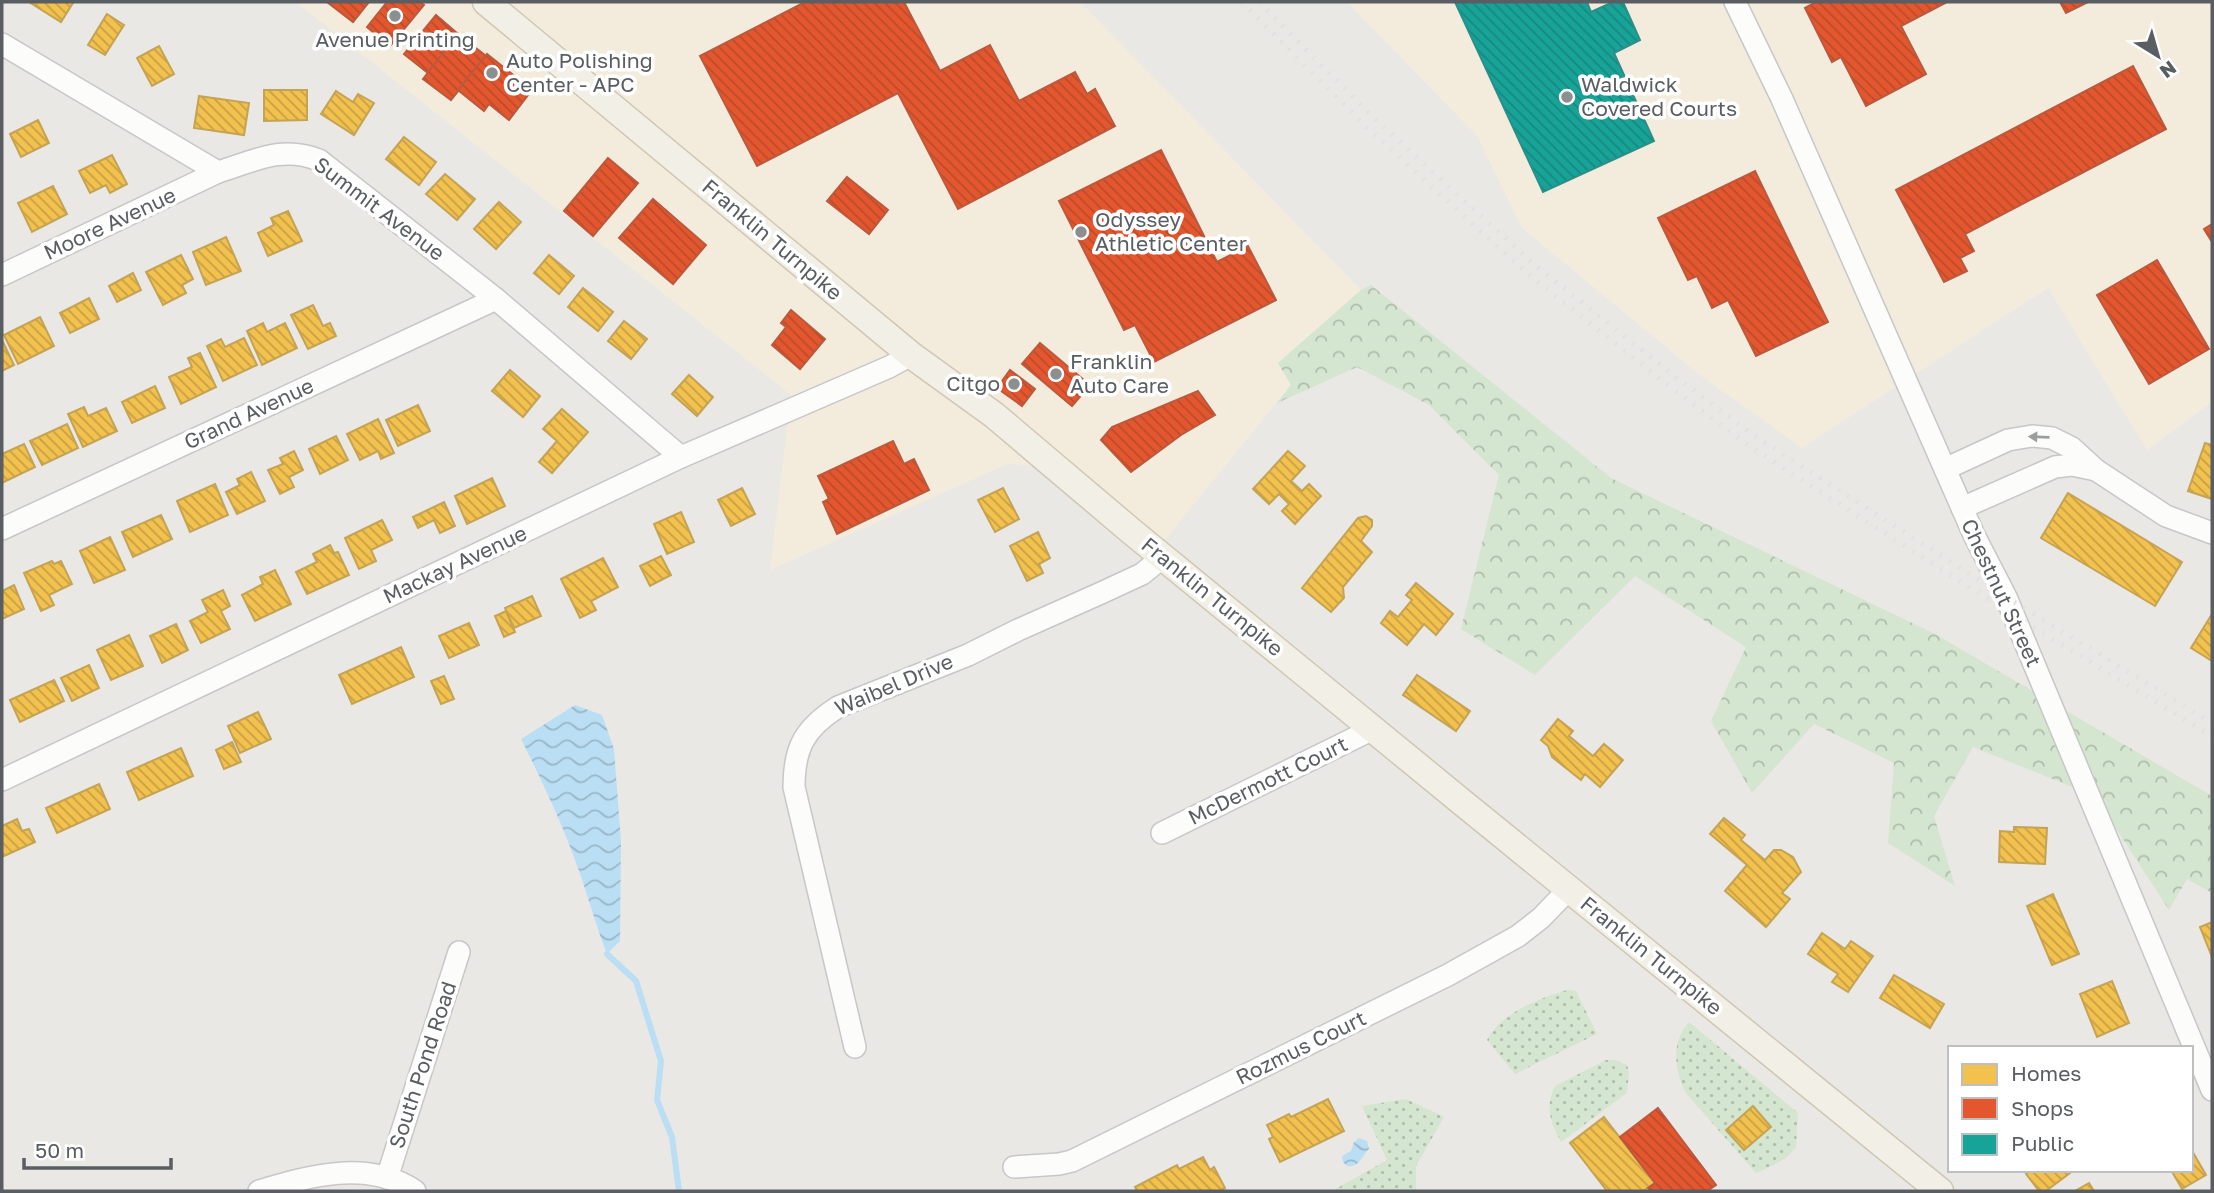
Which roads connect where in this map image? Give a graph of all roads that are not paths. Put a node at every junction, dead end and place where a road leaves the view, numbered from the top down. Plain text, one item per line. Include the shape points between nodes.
1 (485, 2) edge
2 (1735, 2) edge
3 (2, 44) edge
4 (218, 172) junction
5 (2, 275) edge
6 (496, 299) junction
7 (911, 355) junction
8 (681, 457) junction
9 (1945, 469) junction
10 (2096, 471) junction
11 (1962, 508) junction
12 (2, 529) edge
13 (2212, 533) edge
14 (1163, 557) junction
15 (1373, 729) junction
16 (2, 780) edge
17 (1162, 833) dead end
18 (1569, 890) junction
19 (459, 952) dead end
20 (855, 1047) dead end
21 (2212, 1090) edge
22 (1014, 1167) dead end
23 (387, 1178) junction
24 (259, 1191) edge
25 (415, 1191) edge
26 (1940, 1191) edge

1 - 7 main road, Franklin Turnpike
2 - 9 street, Chestnut Street
3 - 4 street
4 - 5 street, Moore Avenue
4 - 6 street, Summit Avenue via 288,152 319,160
6 - 8 street, Summit Avenue
6 - 12 street, Grand Avenue
7 - 8 street, Mackay Avenue
7 - 14 main road, Franklin Turnpike via 994,415
8 - 16 street, Mackay Avenue
10 -> 9 street via 2065,444 2032,436 2008,440
9 - 11 street, Chestnut Street
10 - 11 street via 2072,465 2055,467
10 - 13 street via 2166,516
11 - 21 street, Chestnut Street via 2006,597
14 - 15 main road, Franklin Turnpike
14 - 20 street, Waibel Drive via 1142,574 968,655 838,706 807,732 794,768 794,787
15 - 17 street, McDermott Court
15 - 18 main road, Franklin Turnpike
18 - 22 street, Rozmus Court via 1518,936 1448,975 1072,1161
18 - 26 main road, Franklin Turnpike
19 - 23 street, South Pond Road
23 - 24 street via 340,1173
23 - 25 street

